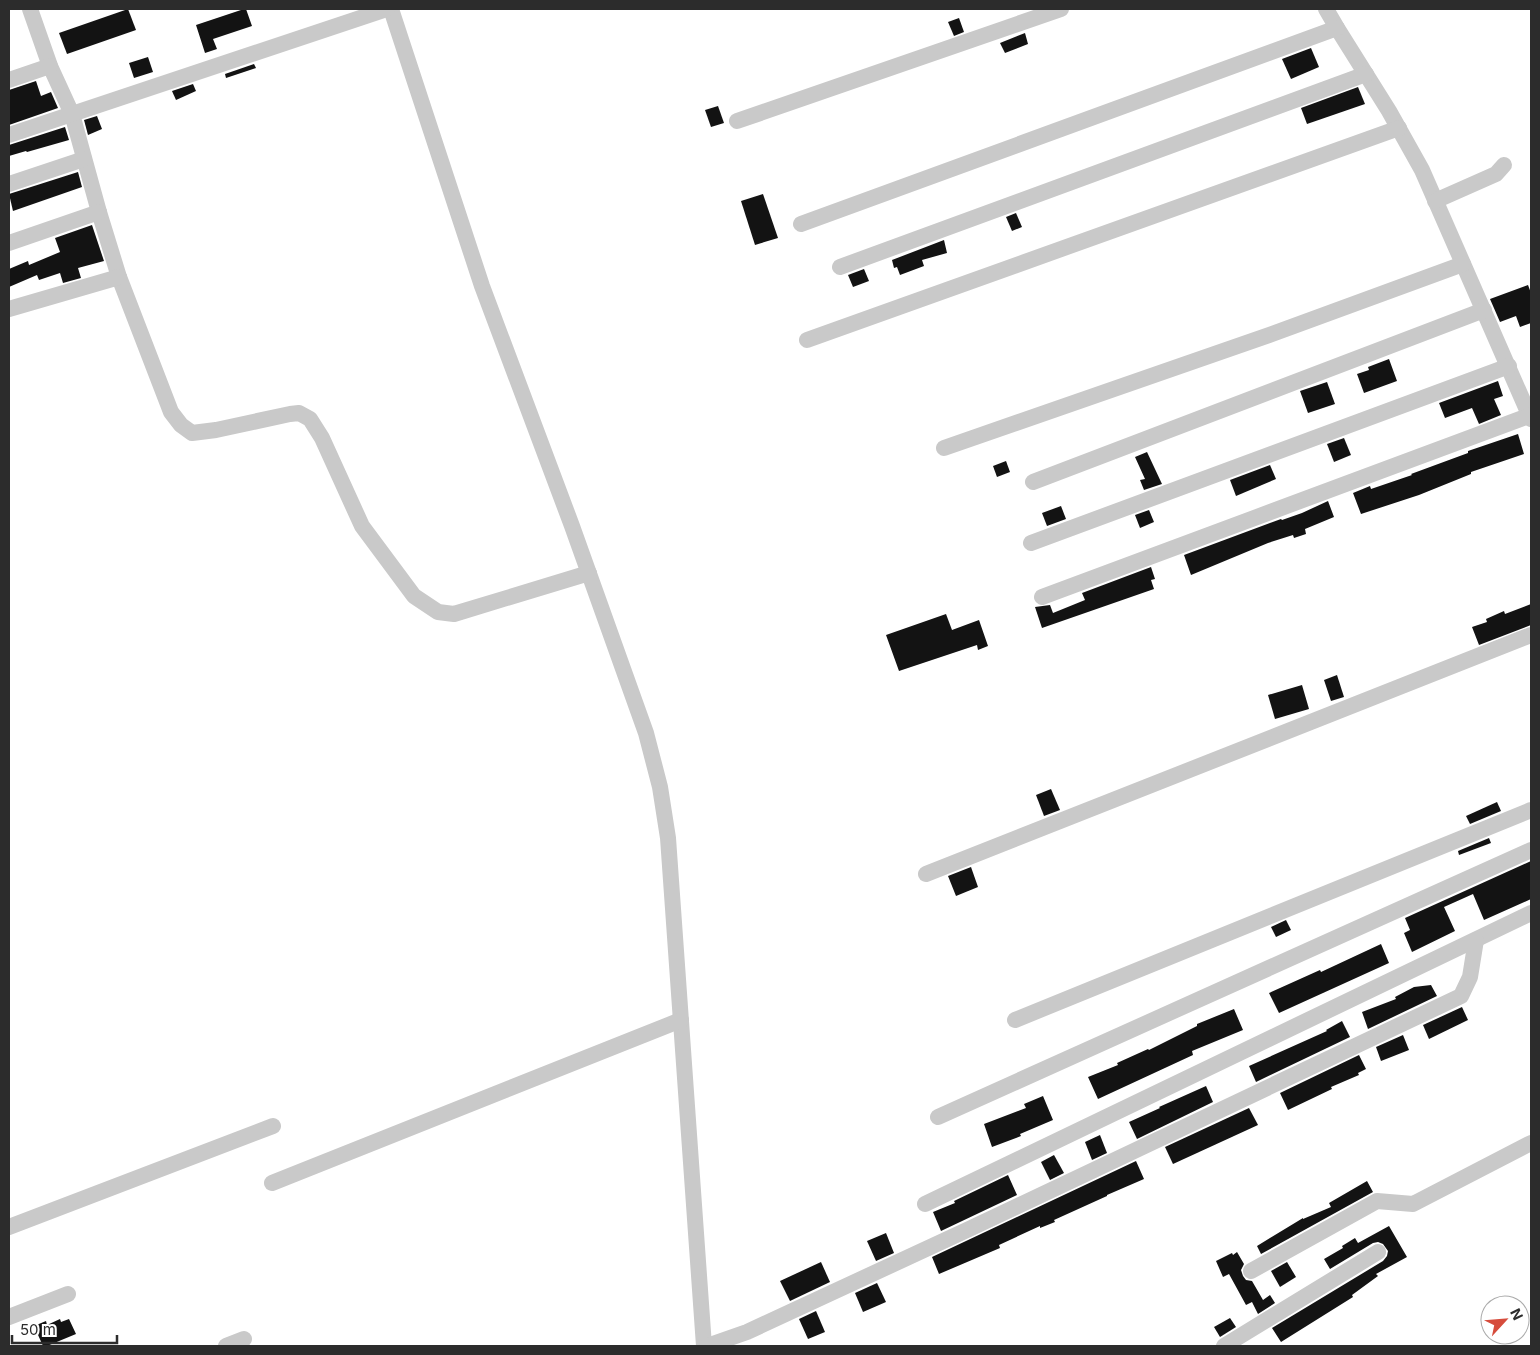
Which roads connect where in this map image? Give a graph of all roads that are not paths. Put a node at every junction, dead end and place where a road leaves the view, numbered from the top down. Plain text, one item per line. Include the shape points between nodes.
1 (30, 9) edge
2 (387, 9) edge
3 (391, 9) edge
4 (1061, 9) edge
5 (1326, 9) edge
6 (1337, 28) junction
7 (50, 66) junction
8 (1366, 74) junction
9 (9, 80) edge
10 (72, 114) junction
11 (737, 121) dead end
12 (1399, 128) junction
13 (9, 135) edge
14 (84, 159) junction
15 (1504, 164) dead end
16 (9, 184) edge
17 (1435, 201) junction
18 (99, 212) junction
19 (801, 224) dead end
20 (9, 242) edge
21 (1463, 264) junction
22 (840, 267) dead end
23 (119, 277) junction
24 (9, 310) edge
25 (1484, 310) junction
26 (807, 340) dead end
27 (1509, 366) junction
28 (1531, 416) edge
29 (944, 448) dead end
30 (1033, 482) dead end
31 (1031, 543) dead end
32 (589, 573) junction
33 (1042, 597) dead end
34 (1531, 635) edge
35 (1531, 810) edge
36 (1531, 850) edge
37 (926, 874) dead end
38 (1531, 913) edge
39 (1476, 940) junction
40 (681, 1020) junction
41 (1015, 1020) dead end
42 (938, 1116) dead end
43 (273, 1126) dead end
44 (1531, 1143) edge
45 (272, 1183) dead end
46 (925, 1204) dead end
47 (9, 1227) edge
48 (1378, 1252) dead end
49 (1251, 1271) dead end
50 (68, 1294) dead end
51 (9, 1317) edge
52 (244, 1339) dead end
53 (709, 1345) edge
54 (226, 1346) edge
55 (1224, 1346) edge

1 - 7 street
2 - 10 street
3 - 32 street via 482,286
4 - 11 street
5 - 6 street
6 - 8 street
6 - 19 street
7 - 9 street
7 - 10 street
8 - 12 street
8 - 22 street
10 - 13 street
10 - 14 street
12 - 17 street
12 - 26 street
14 - 16 street
14 - 18 street
15 - 17 street via 1496,174
17 - 21 street
18 - 20 street
18 - 23 street
21 - 25 street
21 - 29 street
23 - 24 street
23 - 32 street via 171,412 181,425 192,432 299,413 310,419 362,526 414,596 426,606 454,614
25 - 27 street
25 - 30 street
27 - 28 street
27 - 31 street
28 - 33 street
32 - 40 street via 646,733 660,787 668,838
34 - 37 street
35 - 41 street
36 - 42 street
38 - 39 street
39 - 46 street
39 - 53 street via 1470,977 1461,996 967,1230 734,1337
40 - 45 street
40 - 53 street
43 - 47 street
44 - 49 street via 1413,1204 1377,1201
48 - 55 street
50 - 51 street
52 - 54 street

